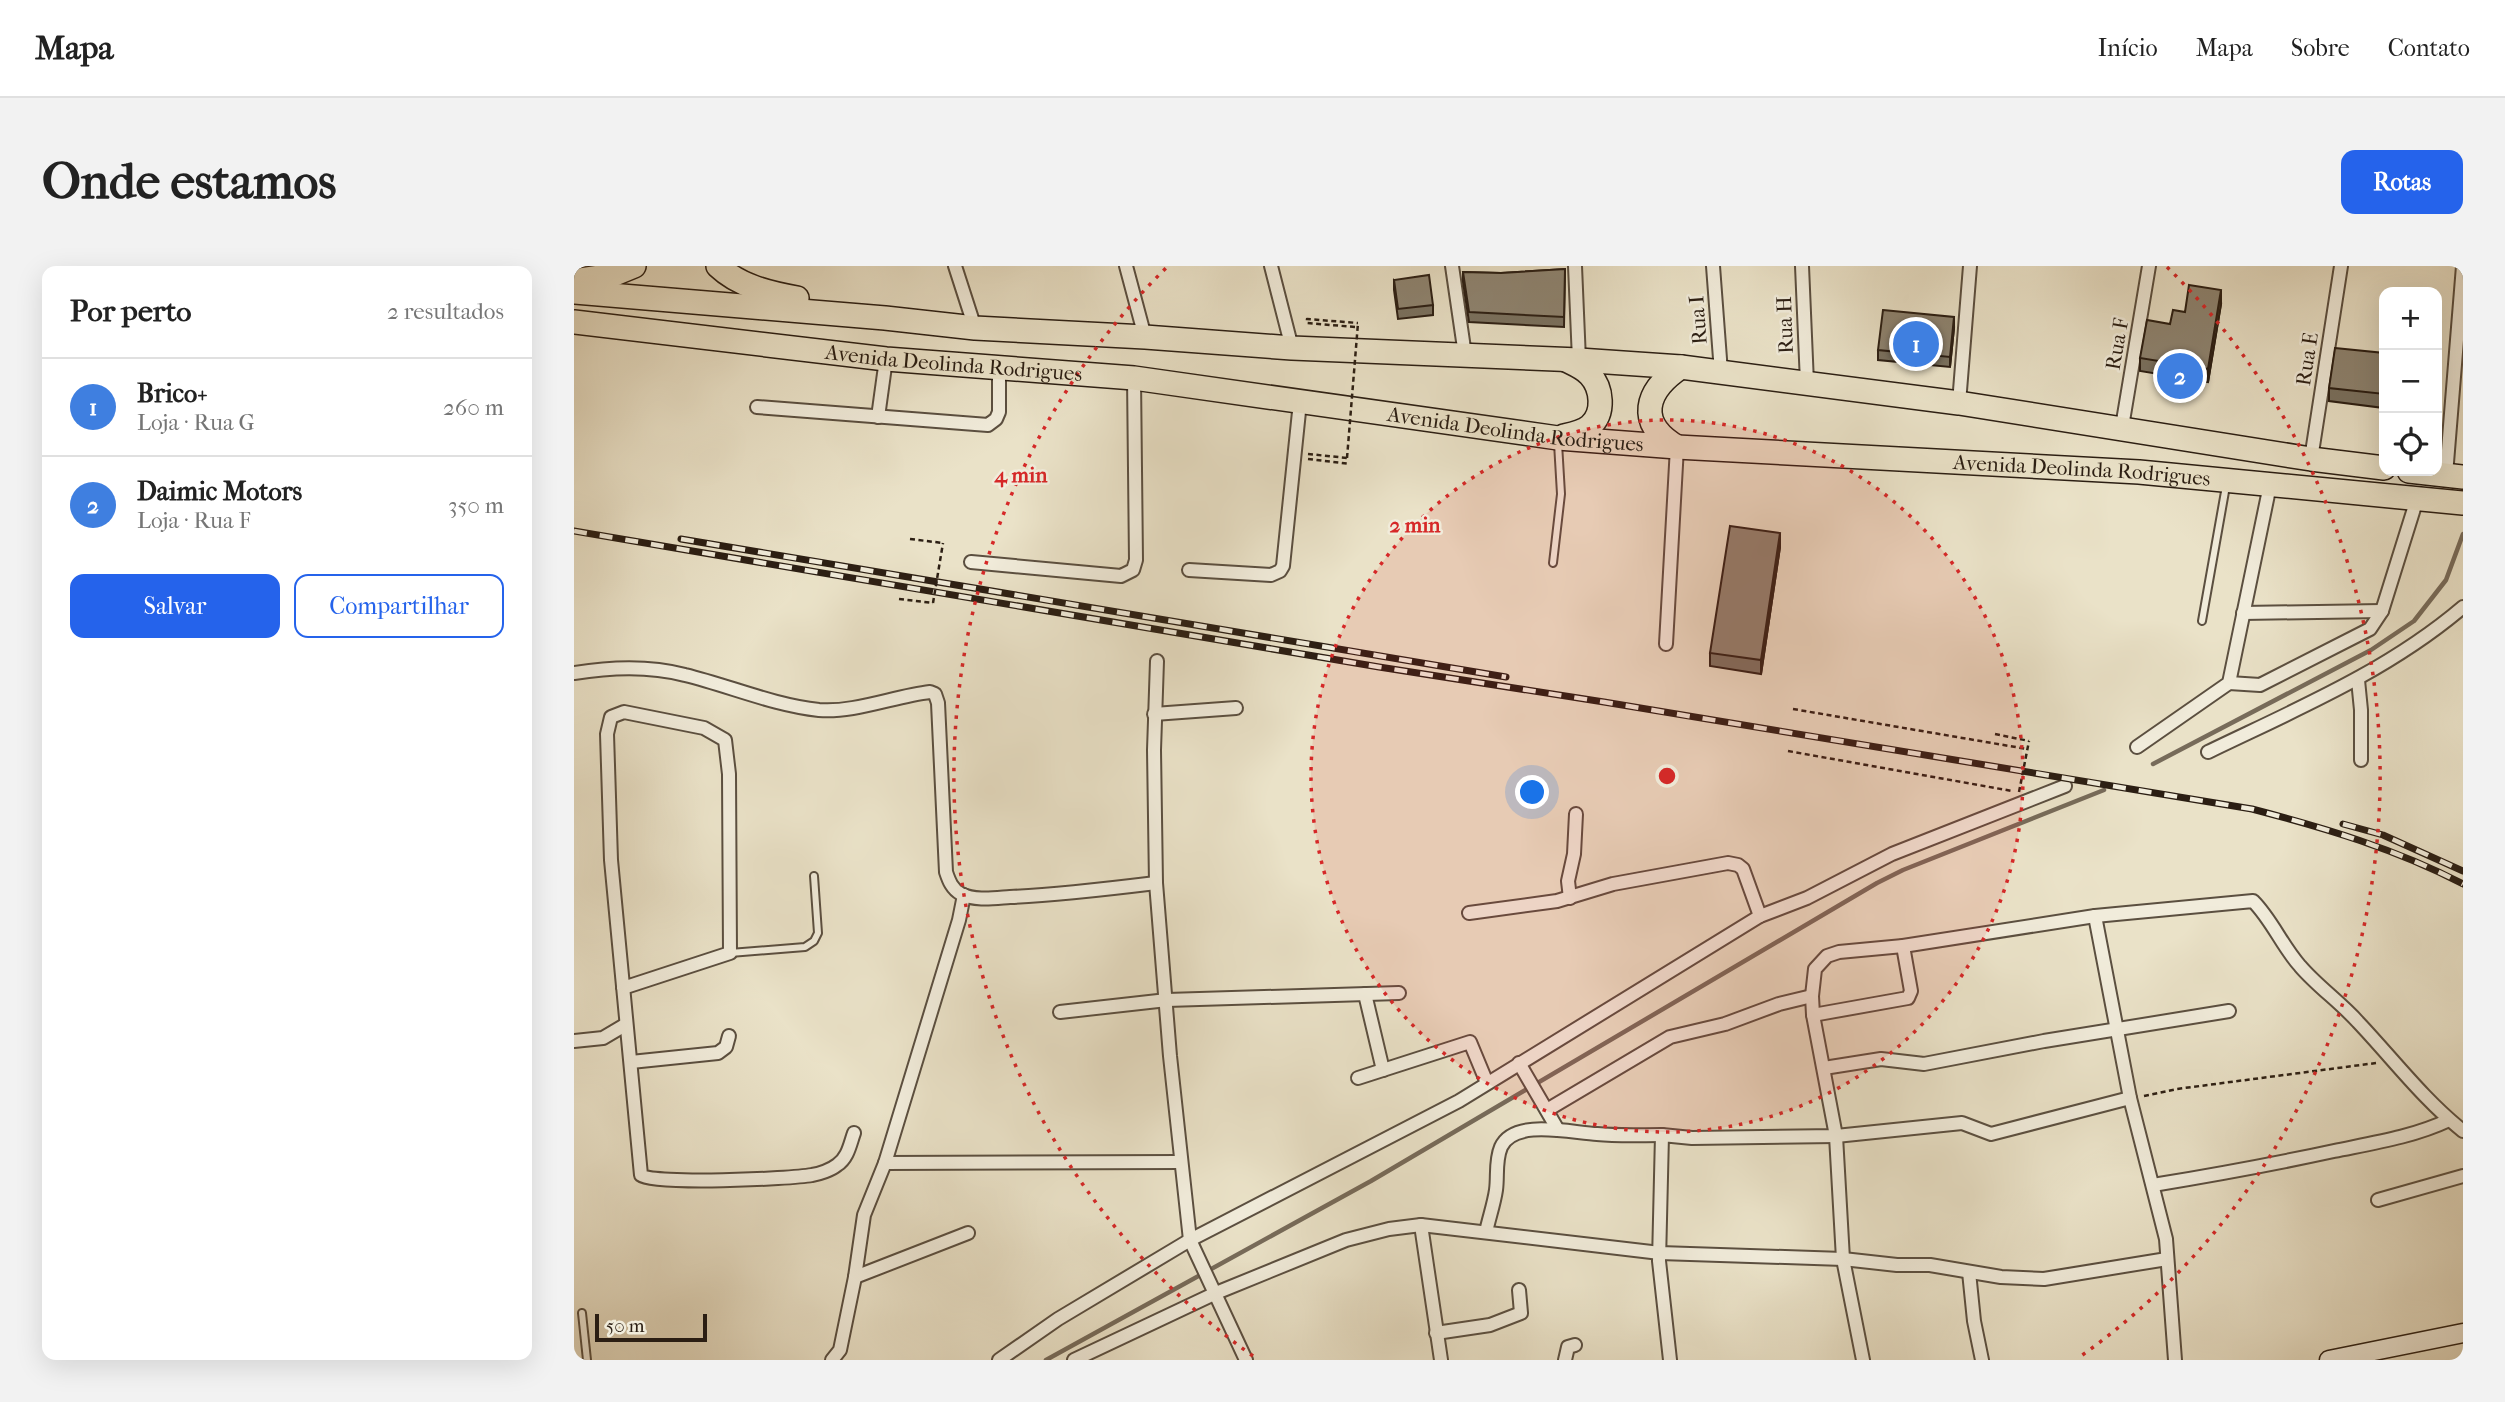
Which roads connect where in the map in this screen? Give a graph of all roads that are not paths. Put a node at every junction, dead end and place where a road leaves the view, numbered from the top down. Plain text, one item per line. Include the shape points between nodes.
1 (634, 266) edge
2 (718, 266) edge
3 (955, 266) edge
4 (1126, 266) edge
5 (1270, 266) edge
6 (1452, 266) edge
7 (1575, 266) edge
8 (1713, 266) edge
9 (1802, 266) edge
10 (1970, 266) edge
11 (2149, 266) edge
12 (2341, 266) edge
13 (2463, 266) edge
14 (574, 281) edge
15 (574, 292) edge
16 (885, 317) junction
17 (574, 322) edge
18 (975, 328) junction
19 (1145, 337) junction
20 (1292, 348) junction
21 (1465, 355) junction
22 (886, 359) junction
23 (1572, 360) junction
24 (1681, 367) junction
25 (999, 369) junction
26 (1721, 372) junction
27 (1134, 378) junction
28 (1807, 383) junction
29 (1300, 402) junction
30 (1959, 403) junction
31 (757, 407) dead end
32 (878, 417) junction
33 (2122, 428) junction
34 (1558, 438) junction
35 (1676, 447) junction
36 (2311, 459) junction
37 (2379, 467) edge
38 (2454, 476) edge
39 (2227, 480) junction
40 (2270, 485) junction
41 (2417, 499) junction
42 (2463, 503) edge
43 (971, 562) dead end
44 (1553, 564) dead end
45 (1189, 570) dead end
46 (2463, 607) edge
47 (2382, 611) junction
48 (2243, 613) junction
49 (2202, 621) dead end
50 (1666, 644) dead end
51 (1157, 661) dead end
52 (574, 673) edge
53 (2358, 680) junction
54 (2229, 684) junction
55 (1236, 708) dead end
56 (1154, 714) junction
57 (2137, 747) dead end
58 (2208, 752) dead end
59 (2361, 760) dead end
60 (2065, 786) dead end
61 (1576, 814) dead end
62 (814, 876) dead end
63 (1156, 883) junction
64 (964, 895) junction
65 (1570, 898) junction
66 (1469, 914) dead end
67 (1760, 916) junction
68 (2095, 916) junction
69 (1903, 946) junction
70 (730, 953) junction
71 (623, 988) junction
72 (1365, 993) junction
73 (1399, 993) dead end
74 (1812, 996) junction
75 (1167, 1000) junction
76 (2229, 1011) dead end
77 (1060, 1012) dead end
78 (1814, 1015) junction
79 (625, 1024) junction
80 (2118, 1030) junction
81 (729, 1036) dead end
82 (603, 1038) junction
83 (574, 1041) edge
84 (629, 1055) junction
85 (1522, 1068) junction
86 (1824, 1068) junction
87 (1383, 1070) junction
88 (1358, 1078) dead end
89 (1487, 1083) junction
90 (2130, 1098) junction
91 (1544, 1105) junction
92 (2449, 1120) junction
93 (1558, 1130) junction
94 (2463, 1131) edge
95 (854, 1132) dead end
96 (1662, 1135) junction
97 (1836, 1136) junction
98 (1181, 1162) junction
99 (885, 1163) junction
100 (2463, 1176) edge
101 (2153, 1185) junction
102 (2378, 1200) dead end
103 (1421, 1226) junction
104 (1486, 1232) junction
105 (968, 1233) dead end
106 (1190, 1240) junction
107 (1660, 1253) junction
108 (1843, 1259) junction
109 (2167, 1259) junction
110 (1969, 1272) junction
111 (856, 1277) junction
112 (1212, 1288) junction
113 (1519, 1290) dead end
114 (582, 1312) dead end
115 (1436, 1333) junction
116 (2463, 1333) edge
117 (1574, 1345) dead end
118 (587, 1360) edge
119 (832, 1360) edge
120 (999, 1360) edge
121 (1074, 1360) edge
122 (1246, 1360) edge
123 (1441, 1360) edge
124 (1564, 1360) edge
125 (1670, 1360) edge
126 (1863, 1360) edge
127 (1982, 1360) edge
128 (2175, 1360) edge
129 (2329, 1360) edge

1 - 14 highway
2 - 16 highway via 762,290
3 - 18 street
4 - 19 street
5 - 20 street
6 - 21 street
7 - 23 street
8 - 26 street, Rua I
9 - 28 street, Rua H
10 - 30 street
11 - 33 street, Rua F
12 - 36 street, Rua E
13 - 38 street
15 - 16 highway, Avenida Deolinda Rodrigues
16 - 18 highway, Avenida Deolinda Rodrigues
17 - 22 highway, Avenida Deolinda Rodrigues
18 - 19 highway, Avenida Deolinda Rodrigues
19 - 20 highway, Avenida Deolinda Rodrigues
20 - 21 highway, Avenida Deolinda Rodrigues
21 - 23 highway, Avenida Deolinda Rodrigues
22 - 25 highway, Avenida Deolinda Rodrigues
22 - 32 street
23 - 24 highway, Avenida Deolinda Rodrigues
23 - 34 highway via 1589,373 1599,389 1600,404 1590,426
24 - 26 highway, Avenida Deolinda Rodrigues
24 - 35 highway via 1659,384 1650,413 1660,438
25 - 27 highway, Avenida Deolinda Rodrigues
25 - 32 street via 999,412 988,425
26 - 28 highway, Avenida Deolinda Rodrigues
27 - 29 highway, Avenida Deolinda Rodrigues
27 - 43 street via 1133,570 1121,576
28 - 30 highway, Avenida Deolinda Rodrigues
29 - 34 highway, Avenida Deolinda Rodrigues
29 - 45 street via 1280,571 1271,575
30 - 33 highway, Avenida Deolinda Rodrigues
31 - 32 street
33 - 36 highway, Avenida Deolinda Rodrigues
34 - 35 highway, Avenida Deolinda Rodrigues
34 - 44 lane via 1561,494
35 - 39 highway, Avenida Deolinda Rodrigues
35 - 50 street
36 - 37 highway, Avenida Deolinda Rodrigues
39 - 40 highway, Avenida Deolinda Rodrigues
39 - 49 lane
40 - 41 highway, Avenida Deolinda Rodrigues
40 - 48 street
41 - 42 highway, Avenida Deolinda Rodrigues
41 - 47 street
46 - 53 street
47 - 48 street
47 - 54 street via 2370,629 2260,685
48 - 54 street
51 - 56 street
52 - 64 street via 651,669 826,710 935,694 946,872
53 - 58 street
53 - 59 street
54 - 57 street
55 - 56 street
56 - 63 street
60 - 67 street via 1892,855
61 - 65 street
62 - 70 lane via 818,933 814,941 806,947
63 - 64 street via 1061,895
63 - 75 street
64 - 99 street
65 - 66 street
65 - 67 street via 1613,884 1728,863 1743,869
67 - 85 street
68 - 69 street
68 - 80 street
68 - 92 street via 2252,901 2301,968
69 - 74 street via 1828,956 1815,969
69 - 78 street via 1911,991 1908,998
70 - 71 street
70 - 71 street via 725,740 704,728 618,713 611,718 607,733 611,860
71 - 79 street
72 - 73 street
72 - 75 street
72 - 87 street
74 - 78 street
74 - 91 street via 1670,1037 1610,1075
75 - 77 street
75 - 98 street
76 - 80 street
78 - 86 street
79 - 82 street
79 - 84 street
80 - 86 street via 1924,1063 1881,1059
80 - 90 street
81 - 84 street via 718,1053
82 - 83 street
82 - 84 street
84 - 95 street via 639,1163 646,1179 814,1175 837,1166 846,1156
85 - 89 street
85 - 91 street
86 - 97 street
87 - 88 street
87 - 89 street via 1470,1042
89 - 106 street
90 - 97 street via 1992,1134 1962,1122
90 - 101 street
91 - 93 street
92 - 94 street
92 - 101 street via 2398,1138
93 - 96 street
93 - 104 street via 1525,1130 1502,1144
96 - 97 street
96 - 107 street
97 - 108 street
98 - 99 street
98 - 106 street
99 - 111 street via 864,1215
100 - 102 street
101 - 109 street
103 - 104 street
103 - 112 street via 1366,1234
103 - 115 street
104 - 107 street
105 - 111 street
106 - 112 street
106 - 120 street
107 - 108 street
107 - 125 street
108 - 110 street
108 - 126 street
109 - 110 street via 2045,1279
109 - 128 street
110 - 127 street
111 - 119 street via 840,1350
112 - 121 street
112 - 122 street
113 - 115 street via 1521,1313 1490,1325
114 - 118 lane
115 - 123 street
116 - 129 street
117 - 124 street via 1568,1347

